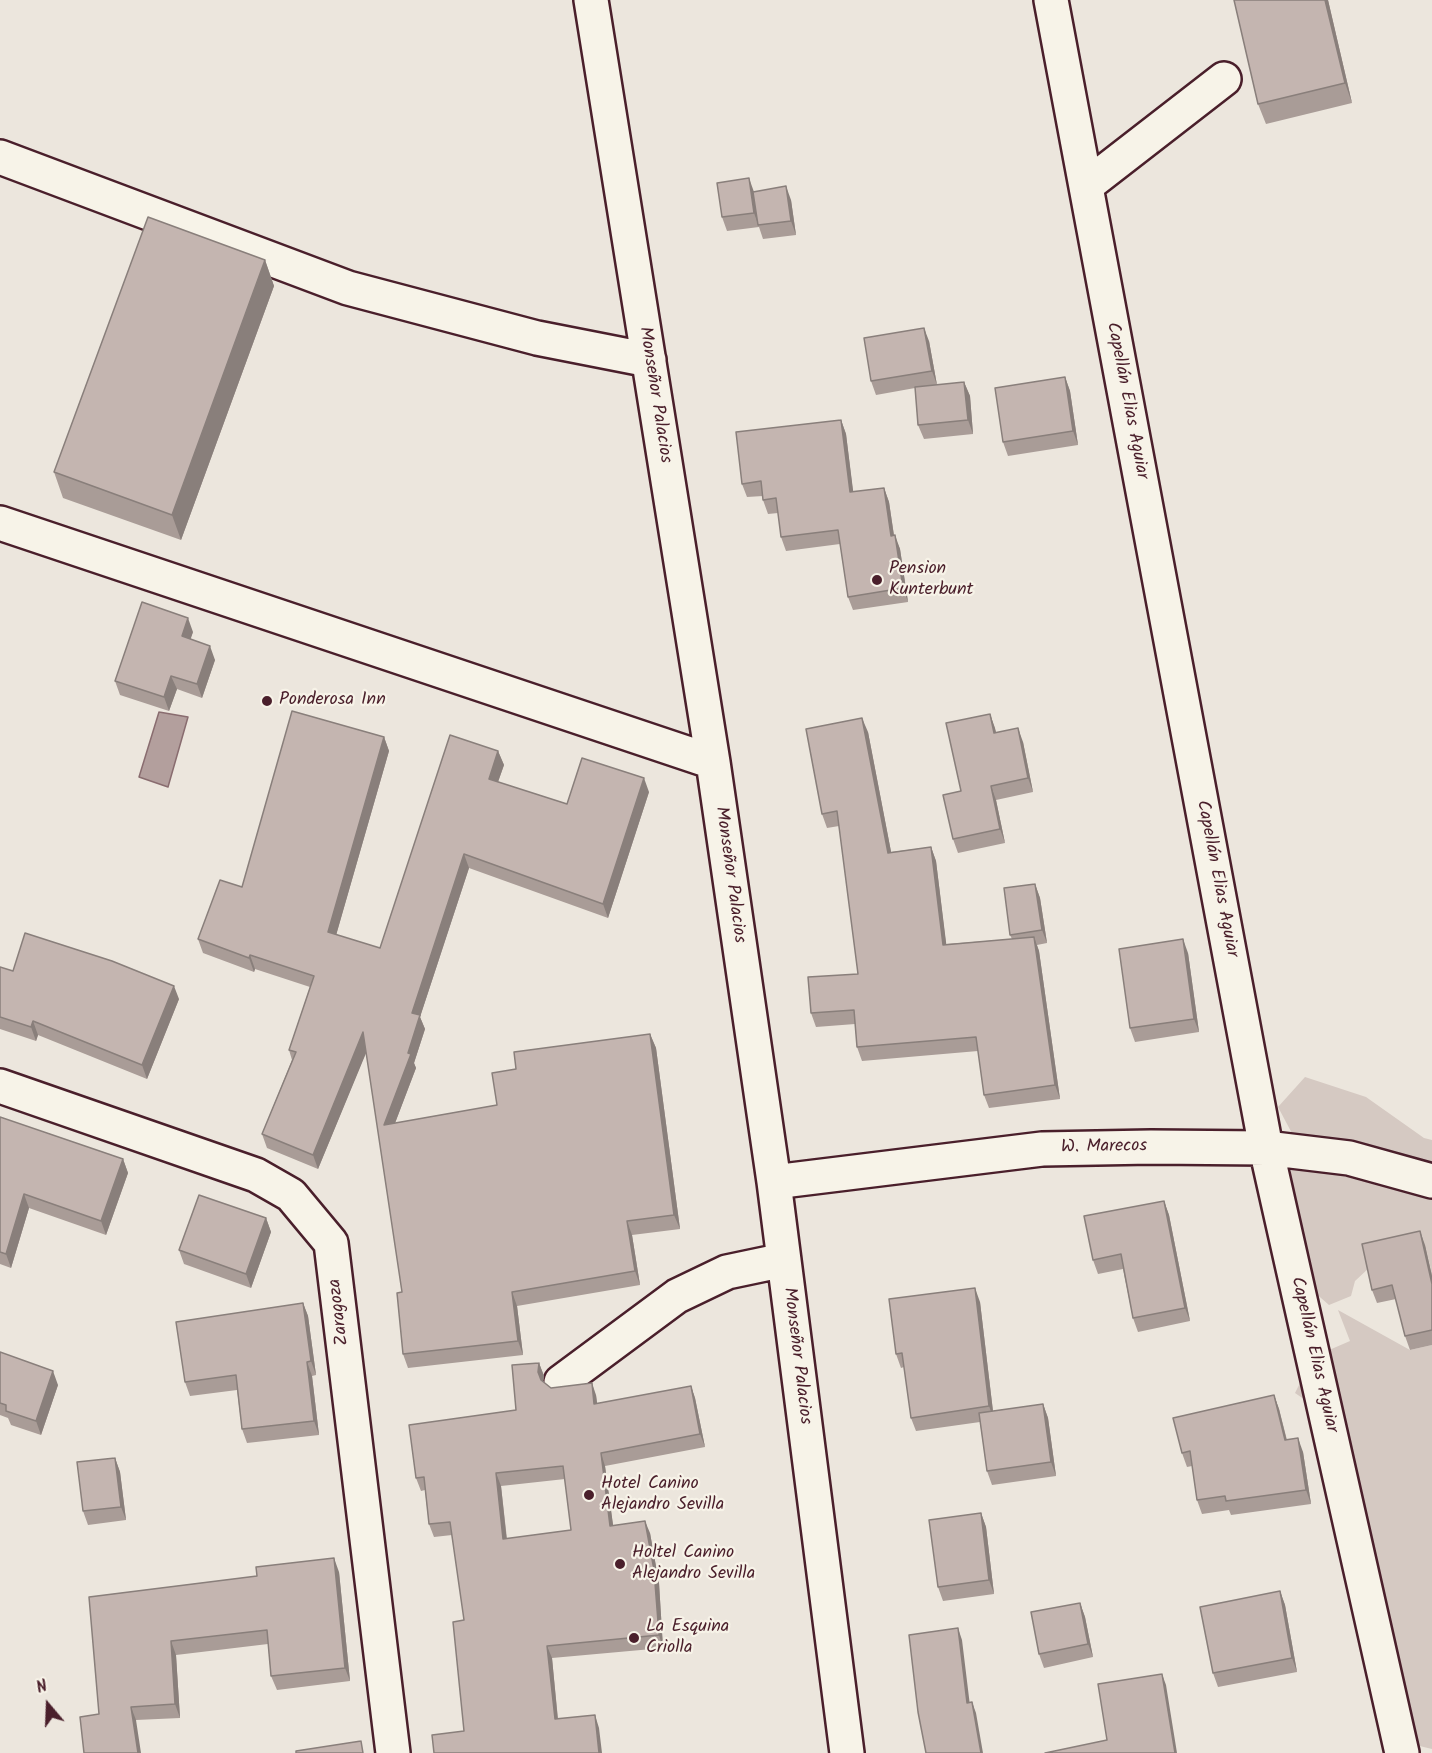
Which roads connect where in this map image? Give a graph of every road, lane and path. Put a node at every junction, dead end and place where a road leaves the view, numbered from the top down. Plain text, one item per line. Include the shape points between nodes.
1 (591, 0) edge
2 (1051, 0) edge
3 (1224, 78) dead end
4 (0, 157) edge
5 (1086, 186) junction
6 (649, 360) junction
7 (0, 523) edge
8 (713, 762) junction
9 (0, 1086) edge
10 (1266, 1148) junction
11 (1432, 1181) edge
12 (774, 1182) junction
13 (784, 1260) junction
14 (561, 1382) dead end
15 (393, 1753) edge
16 (847, 1753) edge
17 (1402, 1753) edge

1 - 6 street, Monseñor Palacios
2 - 5 street, Capellán Elias Aguiar
3 - 5 street
4 - 6 street via 348,288 537,338
5 - 10 street, Capellán Elias Aguiar
6 - 8 street, Monseñor Palacios
7 - 8 street
8 - 12 street, Monseñor Palacios
9 - 15 street, Zaragoza via 256,1175 291,1195 332,1243
10 - 11 street, W. Marecos via 1349,1158
10 - 12 street, W. Marecos via 1042,1149
10 - 17 street, Capellán Elias Aguiar
12 - 13 street, Monseñor Palacios
13 - 14 street via 727,1272 677,1296
13 - 16 street, Monseñor Palacios

